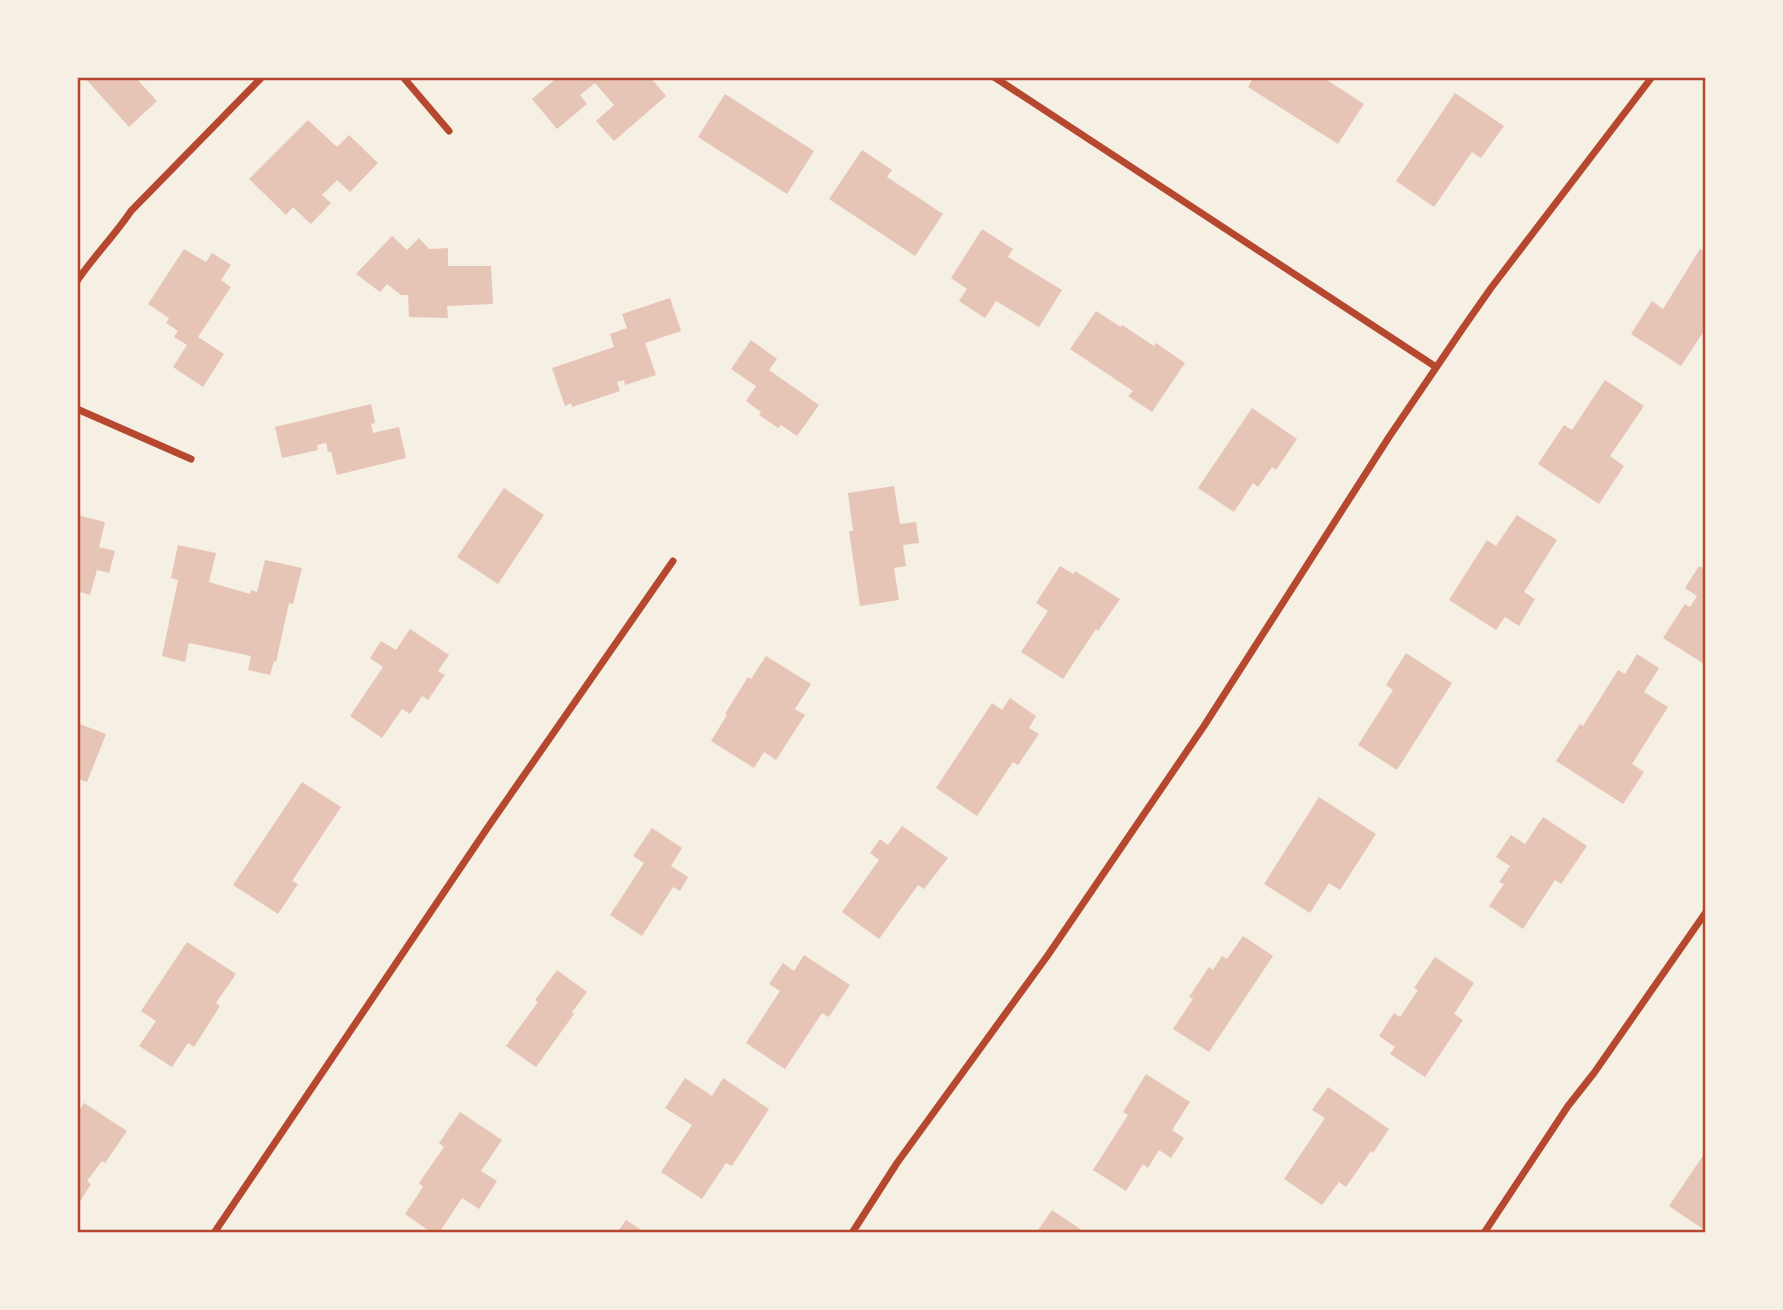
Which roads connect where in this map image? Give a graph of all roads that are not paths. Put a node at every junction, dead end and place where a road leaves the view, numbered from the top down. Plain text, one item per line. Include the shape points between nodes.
1 (262, 77) edge
2 (403, 77) edge
3 (994, 77) edge
4 (1652, 77) edge
5 (449, 131) dead end
6 (77, 281) edge
7 (1437, 367) junction
8 (77, 410) edge
9 (191, 459) dead end
10 (673, 561) dead end
11 (1706, 912) edge
12 (214, 1233) edge
13 (852, 1233) edge
14 (1484, 1233) edge

1 - 6 street via 131,211
2 - 5 street
3 - 7 street
4 - 7 street via 1491,288
7 - 13 street via 1204,726
8 - 9 street
10 - 12 street
11 - 14 street

